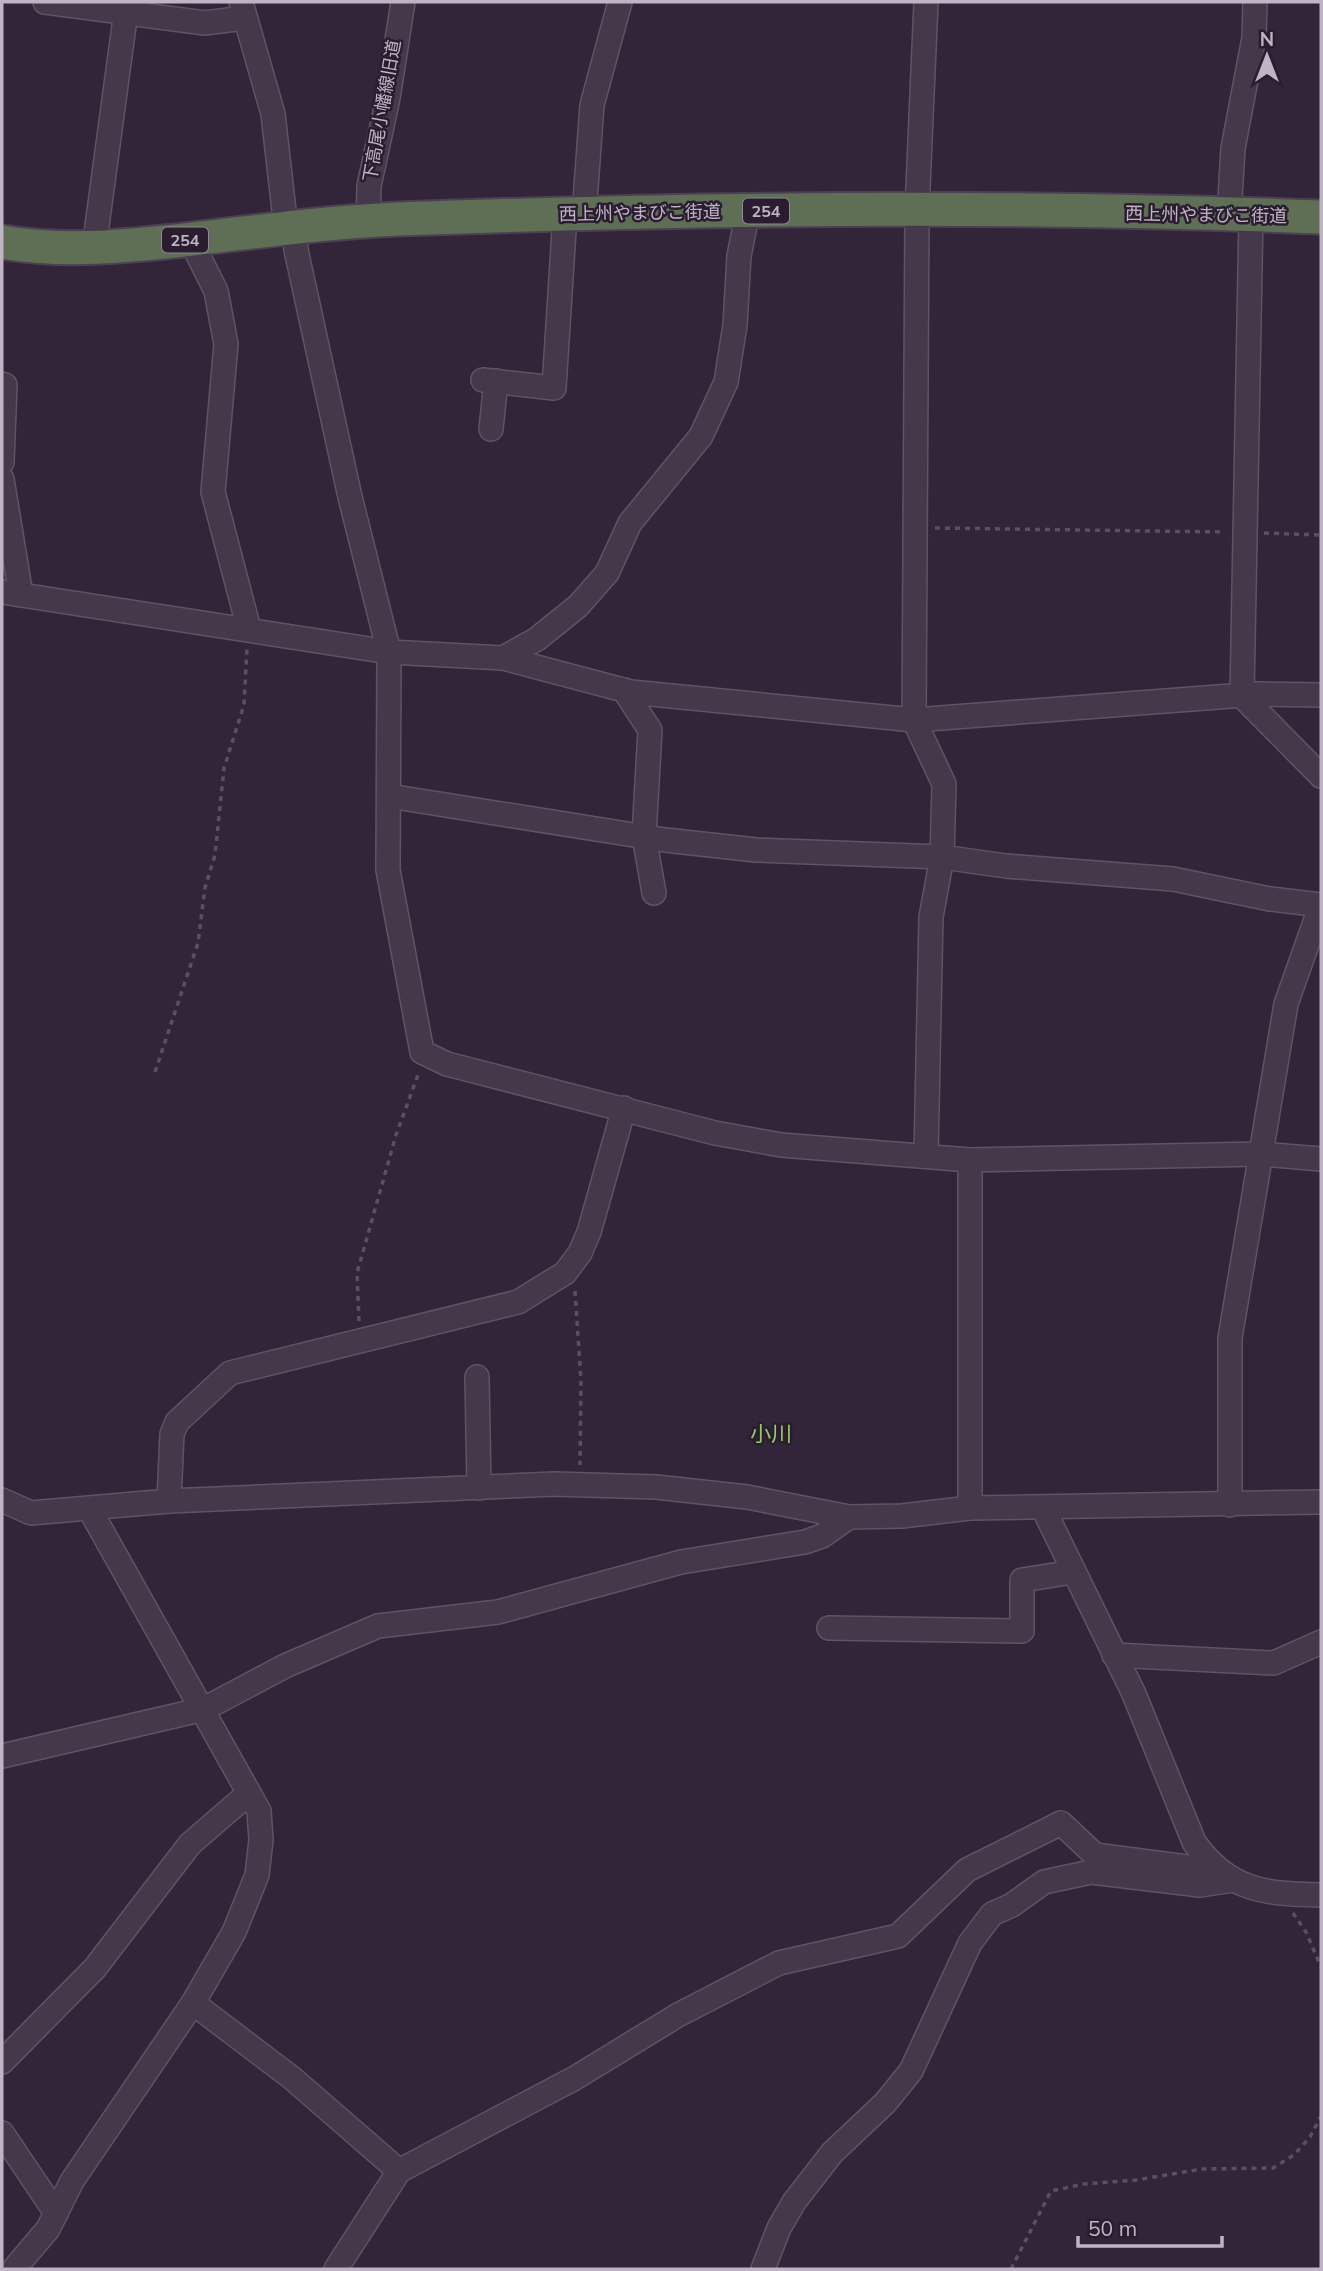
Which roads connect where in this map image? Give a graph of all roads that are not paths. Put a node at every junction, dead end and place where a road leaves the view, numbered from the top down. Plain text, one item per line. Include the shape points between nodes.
1 (45, 2) edge
2 (402, 2) edge
3 (620, 2) edge
4 (926, 2) edge
5 (1255, 2) edge
6 (243, 10) edge
7 (126, 11) junction
8 (917, 210) junction
9 (748, 211) junction
10 (575, 215) junction
11 (1240, 215) junction
12 (1321, 217) edge
13 (368, 220) junction
14 (290, 228) junction
15 (190, 239) junction
16 (2, 242) edge
17 (94, 248) junction
18 (2, 384) edge
19 (491, 429) dead end
20 (2, 462) edge
21 (2, 479) edge
22 (7, 593) edge
23 (249, 629) junction
24 (389, 652) junction
25 (503, 658) junction
26 (624, 690) junction
27 (1321, 695) edge
28 (1242, 696) junction
29 (914, 720) junction
30 (1321, 776) edge
31 (389, 796) junction
32 (644, 836) junction
33 (942, 857) junction
34 (654, 893) dead end
35 (624, 1108) junction
36 (1261, 1154) junction
37 (926, 1155) junction
38 (1321, 1159) edge
39 (970, 1160) junction
40 (477, 1377) dead end
41 (479, 1488) junction
42 (2, 1500) edge
43 (169, 1501) junction
44 (1321, 1502) edge
45 (1230, 1505) junction
46 (970, 1508) junction
47 (1043, 1508) junction
48 (90, 1510) junction
49 (849, 1517) junction
50 (1073, 1572) junction
51 (829, 1628) dead end
52 (1321, 1642) edge
53 (1114, 1655) junction
54 (204, 1709) junction
55 (2, 1756) edge
56 (249, 1793) junction
57 (1234, 1880) junction
58 (1200, 1885) junction
59 (1321, 1895) edge
60 (193, 2003) junction
61 (2, 2062) edge
62 (2, 2133) edge
63 (399, 2171) junction
64 (56, 2213) junction
65 (14, 2269) edge
66 (336, 2269) edge
67 (763, 2269) edge

1 - 7 street
2 - 13 street, 下高尾小幡線旧道 via 369,186
3 - 10 street via 593,105
4 - 8 street
5 - 11 street via 1254,38 1233,148
6 - 7 street via 205,23
6 - 14 street via 273,114
7 - 17 street
8 - 9 highway, 西上州やまびこ街道 / 254
8 - 11 highway, 西上州やまびこ街道 / 254
8 - 29 street
9 - 10 highway, 西上州やまびこ街道 / 254
9 - 25 street via 726,382 701,436 630,523 607,573 578,606 537,639
10 - 13 highway, 西上州やまびこ街道 / 254
10 - 19 street via 554,388 489,381
11 - 12 highway, 西上州やまびこ街道 / 254
11 - 28 street
13 - 14 highway, 西上州やまびこ街道 / 254
14 - 15 highway, 西上州やまびこ街道 / 254
14 - 24 street
15 - 17 highway, 西上州やまびこ街道 / 254
15 - 23 street via 216,291 226,344 213,492
16 - 17 highway, 西上州やまびこ街道 / 254
18 - 20 street
21 - 22 street
22 - 23 street
23 - 24 street
24 - 25 street
24 - 31 street
25 - 26 street
26 - 29 street
26 - 32 street via 650,730
27 - 28 street
28 - 29 street
28 - 30 street
29 - 33 street via 944,784
31 - 32 street
31 - 35 street via 387,870 422,1052 447,1064
32 - 33 street via 755,850
32 - 34 street
33 - 36 street via 1173,879 1321,905 1286,1004
33 - 37 street via 931,917
35 - 37 street via 739,1139
35 - 43 street via 589,1232 569,1267 519,1302 230,1373 177,1422
36 - 38 street
36 - 39 street
36 - 45 street via 1230,1338
37 - 39 street
39 - 46 street
40 - 41 street
41 - 43 street
41 - 49 street via 656,1487 747,1497
42 - 48 street via 31,1513
43 - 48 street
44 - 45 street
45 - 47 street
46 - 47 street
46 - 49 street via 902,1517
47 - 50 street
48 - 54 street
49 - 54 street via 805,1542 681,1562 498,1612 378,1626 285,1666
50 - 51 street via 1021,1580 1022,1632
50 - 53 street
52 - 53 street via 1274,1663
53 - 57 street via 1194,1842 1208,1862
54 - 55 street
54 - 56 street
56 - 60 street via 259,1811 257,1875 234,1932
56 - 61 street via 190,1844 95,1968
57 - 58 street
57 - 59 street via 1262,1892
58 - 63 street via 1187,1867 1095,1855 1061,1823 967,1870 898,1936 779,1963
58 - 67 street via 1091,1872 1044,1882 992,1914 970,1943 911,2071 832,2153 794,2202
60 - 63 street via 292,2078
60 - 64 street via 72,2181
62 - 64 street
63 - 66 street
64 - 65 street

